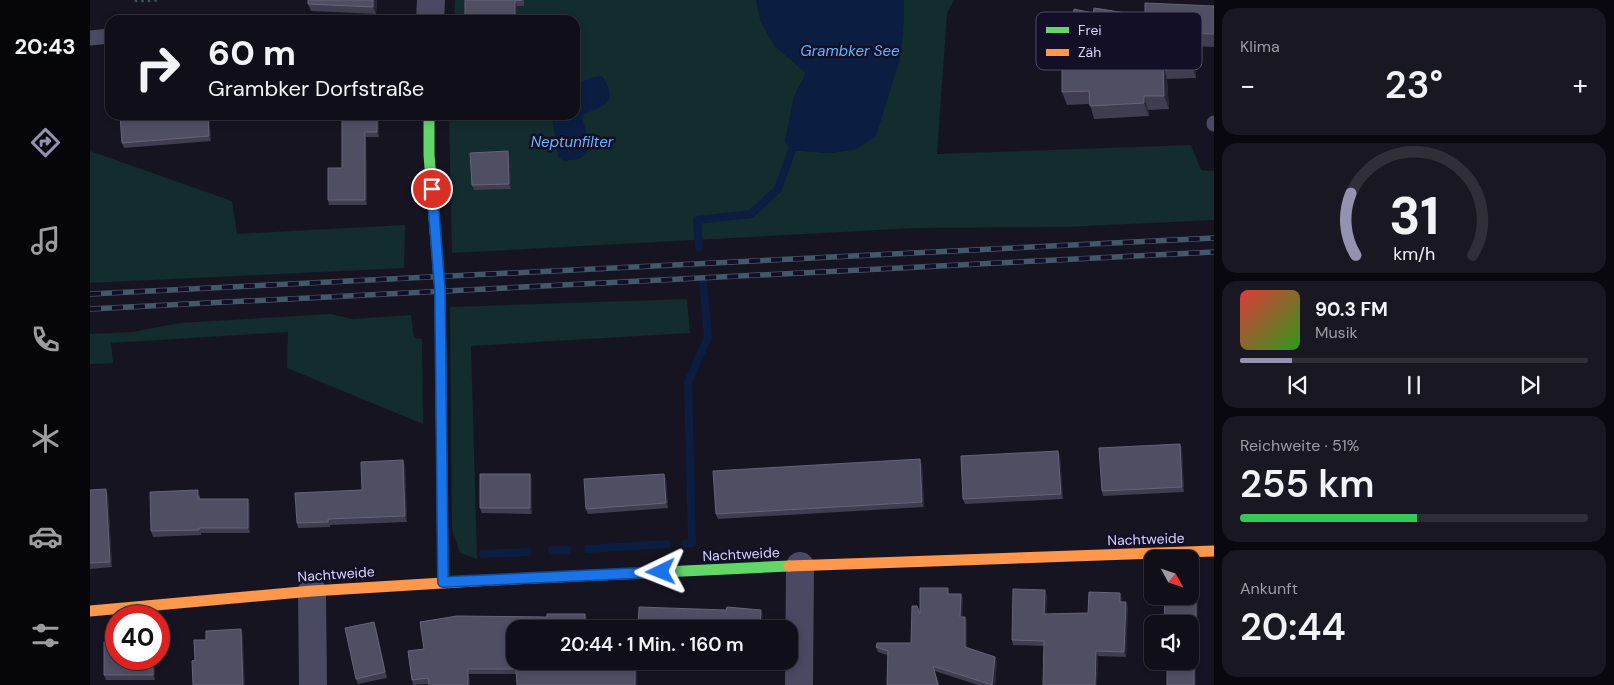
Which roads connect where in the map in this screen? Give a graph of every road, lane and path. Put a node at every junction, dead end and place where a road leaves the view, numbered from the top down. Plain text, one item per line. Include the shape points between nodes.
1 (135, 0) edge
2 (160, 0) edge
3 (431, 0) edge
4 (430, 15) edge
5 (105, 36) edge
6 (90, 38) edge
7 (429, 120) edge
8 (1214, 552) edge
9 (800, 566) junction
10 (443, 582) junction
11 (312, 591) junction
12 (90, 612) edge
13 (313, 685) edge
14 (799, 685) edge

1 - 2 path
3 - 4 street
5 - 6 lane
7 - 10 street via 440,291
8 - 9 street, Nachtweide
9 - 10 street, Nachtweide
9 - 14 street
10 - 11 street, Nachtweide
11 - 12 street, Nachtweide
11 - 13 street

